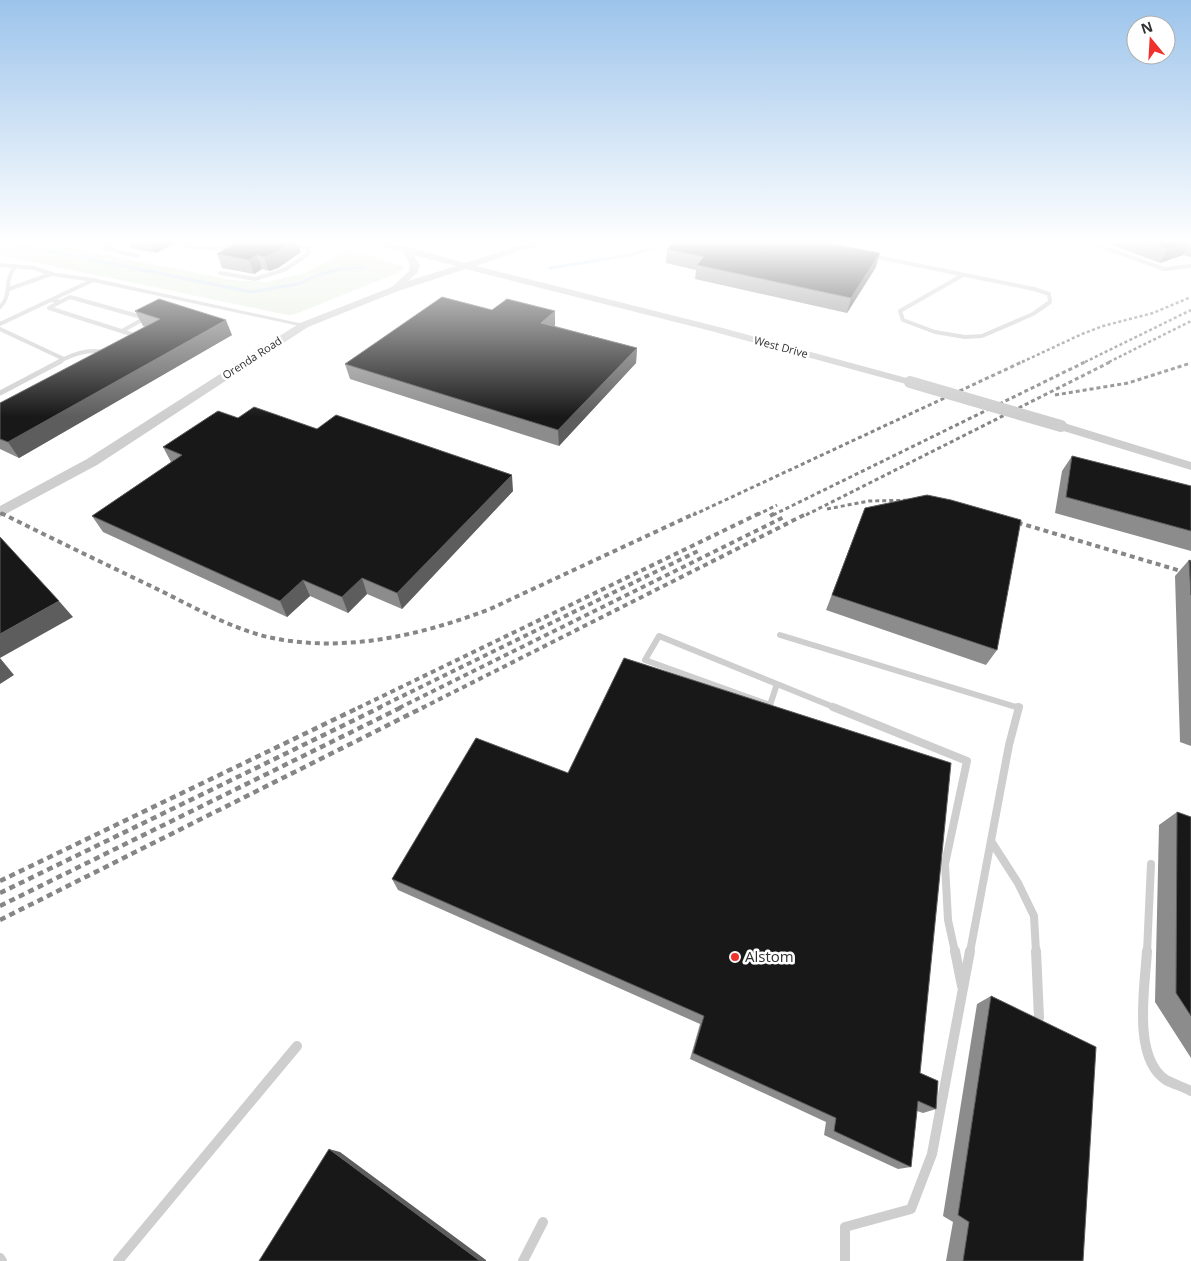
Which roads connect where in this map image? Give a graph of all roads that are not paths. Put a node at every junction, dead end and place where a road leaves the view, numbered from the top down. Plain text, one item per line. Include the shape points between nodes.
1 (52, 300) joint
2 (64, 300) edge
3 (80, 300) edge
4 (176, 300) edge
5 (368, 300) edge
6 (600, 300) edge
7 (920, 300) edge
8 (1050, 300) edge
9 (60, 302) junction
10 (152, 314) edge
11 (145, 318) junction
12 (0, 324) edge
13 (304, 325) junction
14 (0, 329) edge
15 (122, 331) junction
16 (146, 339) edge
17 (111, 354) edge
18 (64, 359) junction
19 (0, 393) edge
20 (1061, 426) joint
21 (1191, 466) edge
22 (0, 512) edge
23 (780, 635) dead end
24 (777, 683) junction
25 (991, 841) junction
26 (1151, 864) dead end
27 (963, 990) junction
28 (1039, 1018) edge
29 (297, 1046) dead end
30 (1191, 1091) edge
31 (543, 1222) dead end
32 (118, 1261) edge
33 (524, 1261) edge
34 (845, 1261) edge

1 - 9 lane
1 - 12 lane
2 - 9 lane
3 - 11 lane
4 - 13 street
5 - 13 street, Orenda Road
6 - 20 street, West Drive, bridge via 910,382
7 - 8 lane via 900,311 903,320 935,332 964,337 982,336 1033,314
9 - 15 lane via 49,308
10 - 11 lane
11 - 15 lane
13 - 22 street, Orenda Road via 92,462
14 - 18 lane
15 - 16 lane
17 - 18 lane via 102,350 77,352
18 - 19 lane
20 - 21 street, West Drive
23 - 25 lane via 1019,707
24 - 24 lane via 659,636 645,660 770,705
24 - 27 lane via 967,760 945,864 948,920
25 - 27 lane
25 - 28 lane via 1018,883 1034,916
26 - 30 lane via 1143,1037 1149,1061 1165,1079
27 - 34 lane via 932,1154 911,1208 845,1228
29 - 32 lane
31 - 33 lane

